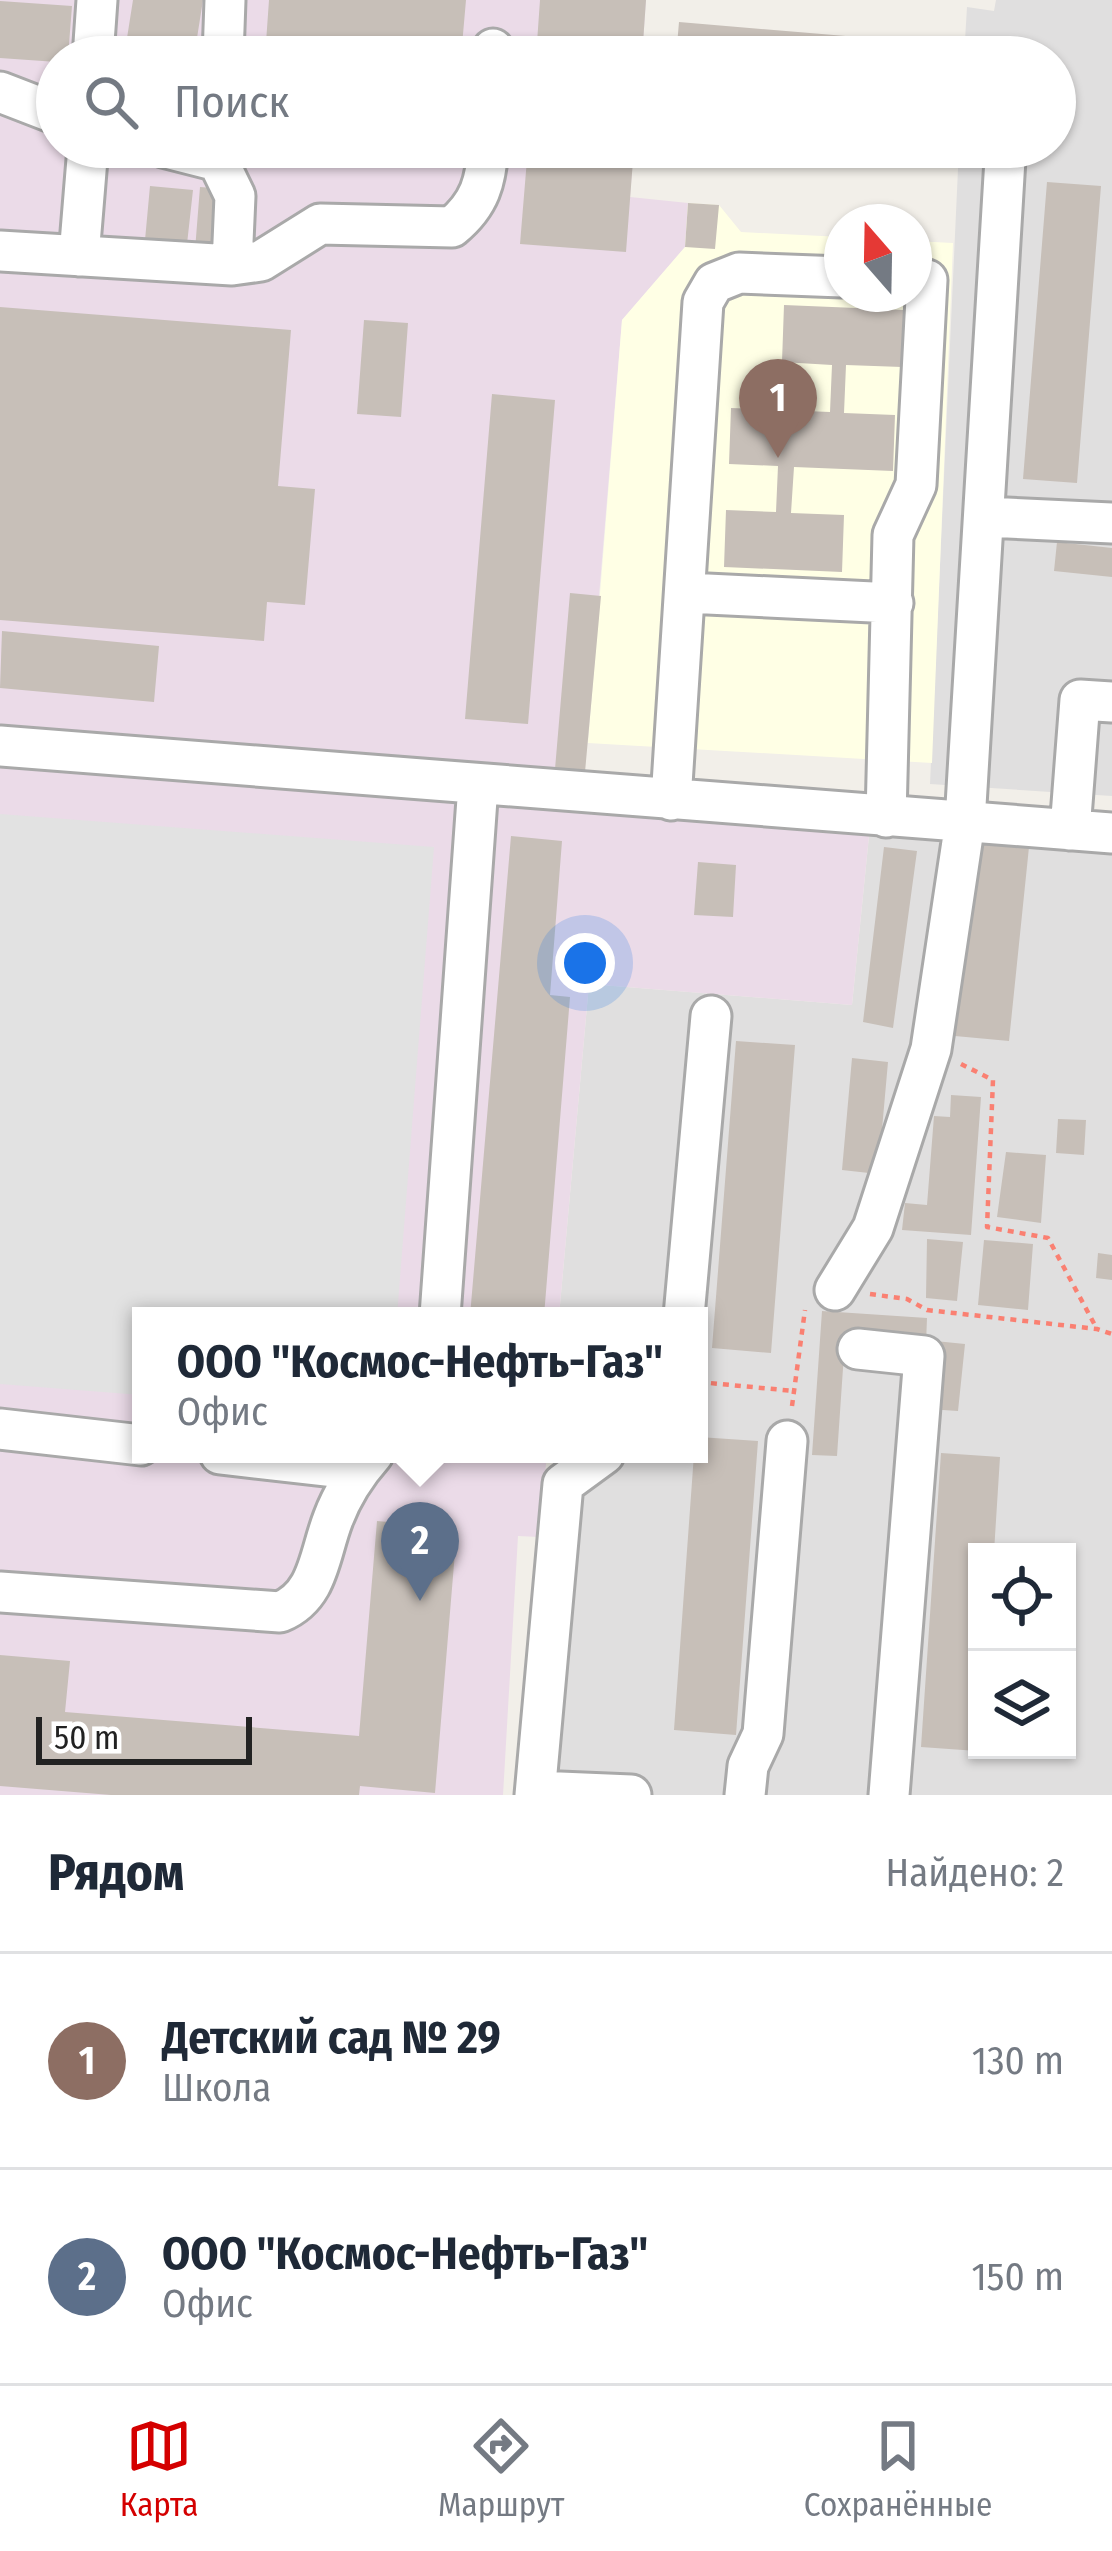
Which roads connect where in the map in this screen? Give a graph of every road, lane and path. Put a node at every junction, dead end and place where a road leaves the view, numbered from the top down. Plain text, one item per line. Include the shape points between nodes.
1 (97, 0) edge
2 (225, 0) edge
3 (94, 36) edge
4 (224, 36) edge
5 (0, 92) edge
6 (36, 106) edge
7 (86, 168) edge
8 (224, 168) edge
9 (487, 168) edge
10 (1004, 168) edge
11 (0, 251) edge
12 (80, 256) junction
13 (232, 265) junction
14 (824, 276) edge
15 (925, 312) edge
16 (986, 517) junction
17 (1112, 523) edge
18 (687, 593) junction
19 (893, 603) junction
20 (1112, 702) edge
21 (0, 746) edge
22 (478, 785) junction
23 (671, 800) junction
24 (886, 817) junction
25 (965, 822) junction
26 (1070, 830) junction
27 (1112, 833) edge
28 (711, 1016) dead end
29 (932, 1049) junction
30 (836, 1290) dead end
31 (441, 1307) edge
32 (685, 1307) edge
33 (1097, 1329) dead end
34 (858, 1348) dead end
35 (708, 1383) edge
36 (794, 1391) dead end
37 (0, 1430) edge
38 (788, 1441) dead end
39 (132, 1444) edge
40 (365, 1463) edge
41 (592, 1463) edge
42 (0, 1592) edge
43 (536, 1793) edge
44 (632, 1795) edge
45 (745, 1795) edge
46 (889, 1795) edge

1 - 3 street
2 - 4 street
5 - 6 street
7 - 12 street
8 - 13 street via 235,196
9 - 13 street via 470,213 452,226 320,224 260,261
10 - 16 street
11 - 12 street
12 - 13 street
14 - 18 street via 739,273 714,283 703,302
15 - 19 street via 916,485 893,536
16 - 17 street
16 - 25 street
18 - 19 street
18 - 23 street
19 - 24 street
20 - 26 street via 1079,700
21 - 22 street
22 - 23 street
22 - 31 street
23 - 24 street
24 - 25 street
25 - 26 street
25 - 29 street
26 - 27 street
28 - 32 street
29 - 30 street via 873,1228
29 - 33 path via 993,1080 987,1226 1048,1238
34 - 46 street via 924,1356
35 - 36 path
37 - 39 street
38 - 45 street via 763,1734
40 - 42 street via 334,1515 300,1604 280,1612
41 - 43 street via 563,1484
43 - 44 street

